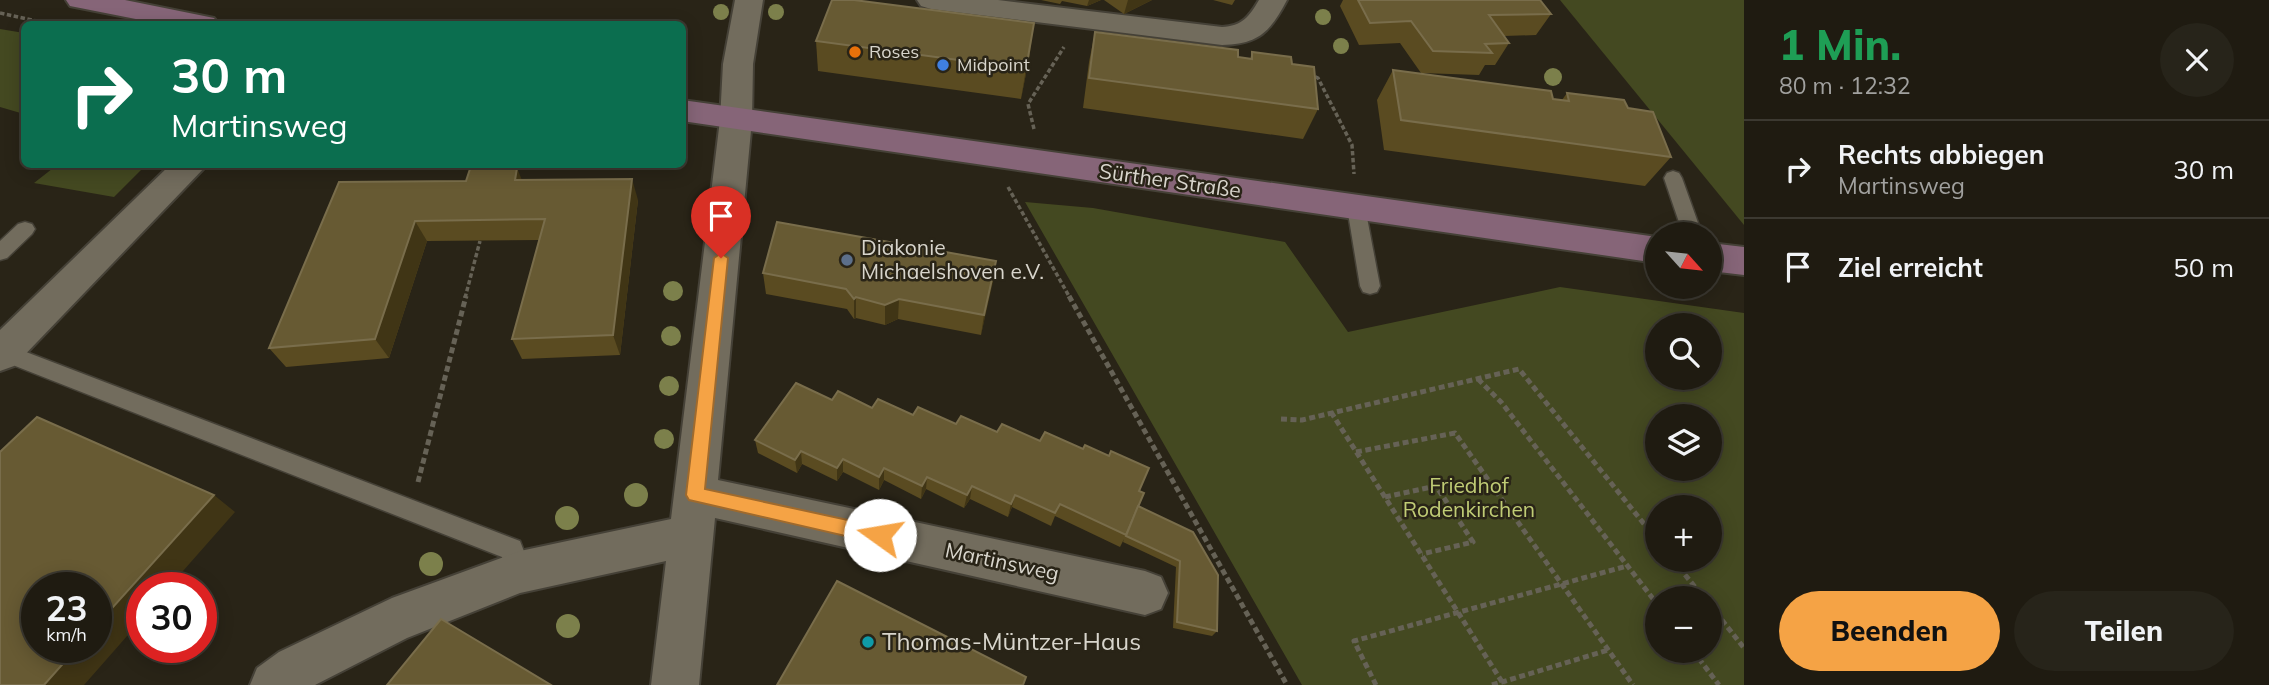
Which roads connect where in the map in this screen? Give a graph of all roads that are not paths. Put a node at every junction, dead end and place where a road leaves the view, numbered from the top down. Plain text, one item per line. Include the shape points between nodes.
1 (80, 0) edge
2 (749, 0) edge
3 (930, 0) edge
4 (1273, 0) edge
5 (166, 21) edge
6 (686, 111) edge
7 (736, 120) junction
8 (188, 168) edge
9 (203, 168) edge
10 (1673, 178) dead end
11 (1356, 207) junction
12 (139, 219) junction
13 (1689, 222) edge
14 (25, 229) dead end
15 (1645, 248) edge
16 (0, 253) edge
17 (1722, 258) edge
18 (1744, 261) edge
19 (1370, 286) dead end
20 (1, 353) edge
21 (693, 515) junction
22 (520, 572) junction
23 (1145, 593) dead end
24 (274, 685) edge
25 (675, 685) edge

1 - 5 street
2 - 7 street via 738,64
3 - 4 street via 1234,37 1256,29
6 - 7 street, Sürther Straße
7 - 11 street, Sürther Straße
7 - 21 street
8 - 12 street
9 - 12 street
10 - 13 lane
11 - 15 street, Sürther Straße
11 - 19 lane
12 - 20 street
14 - 16 lane
17 - 18 street
20 - 22 lane via 512,549
21 - 22 street
21 - 23 street, Martinsweg
21 - 25 street
22 - 24 street via 392,621 296,669

